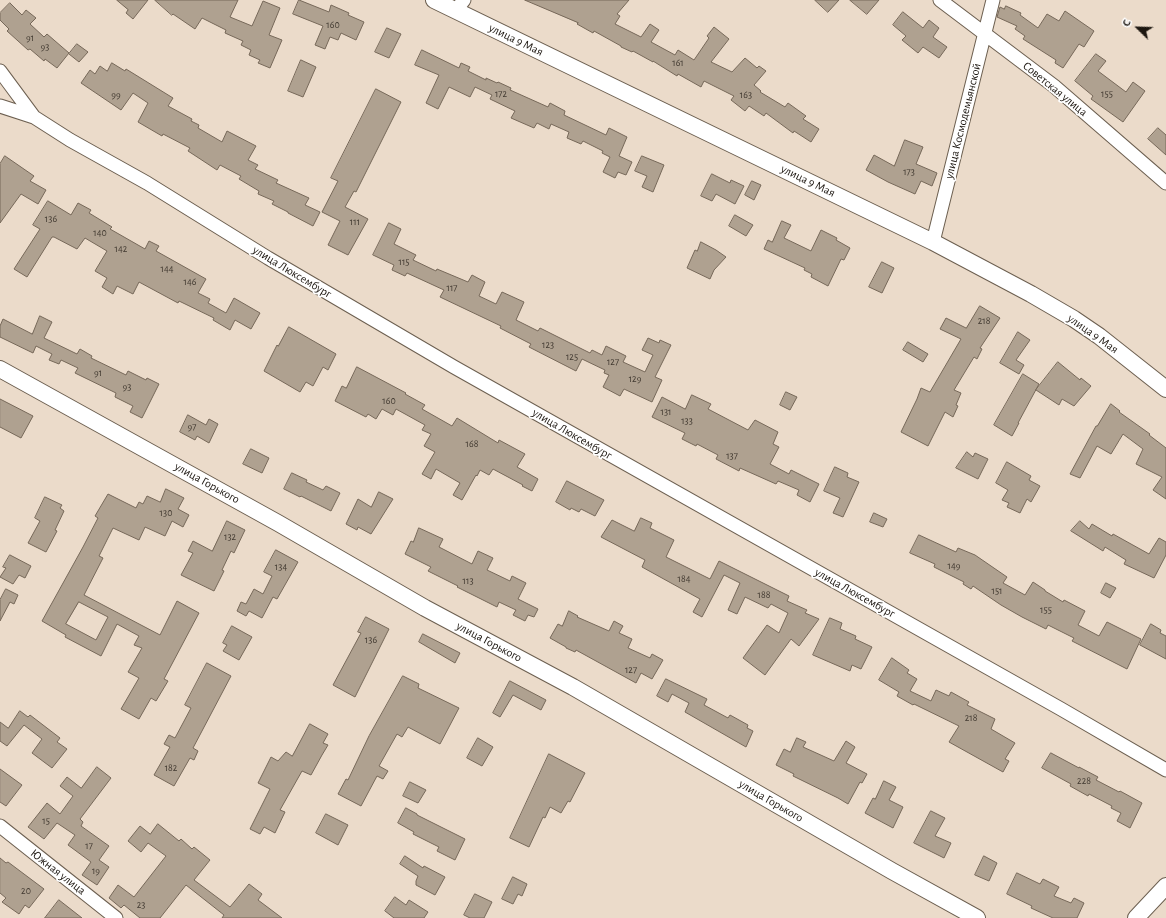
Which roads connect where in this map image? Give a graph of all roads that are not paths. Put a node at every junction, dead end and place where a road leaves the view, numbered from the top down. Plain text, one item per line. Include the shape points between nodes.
1 (434, 0) edge
2 (940, 0) edge
3 (993, 0) edge
4 (460, 5) edge
5 (985, 33) junction
6 (0, 71) edge
7 (0, 106) edge
8 (34, 118) junction
9 (1166, 183) edge
10 (933, 242) junction
11 (0, 369) edge
12 (1166, 389) edge
13 (1166, 770) edge
14 (0, 826) edge
15 (1166, 886) edge
16 (116, 918) edge
17 (977, 918) edge
18 (1136, 918) edge

1 - 4 street, улица 9 Мая
2 - 5 street, Советская улица
3 - 5 street, улица Космодемьянской
4 - 10 street, улица 9 Мая
5 - 9 street, Советская улица via 1054,86
5 - 10 street, улица Космодемьянской
6 - 8 street, улица Люксембург
7 - 8 street
8 - 13 street, улица Люксембург via 454,367
10 - 12 street, улица 9 Мая via 1074,319 1100,336
11 - 17 street, улица Горького via 278,523 425,608 573,687
14 - 16 street, Южная улица
15 - 18 street

